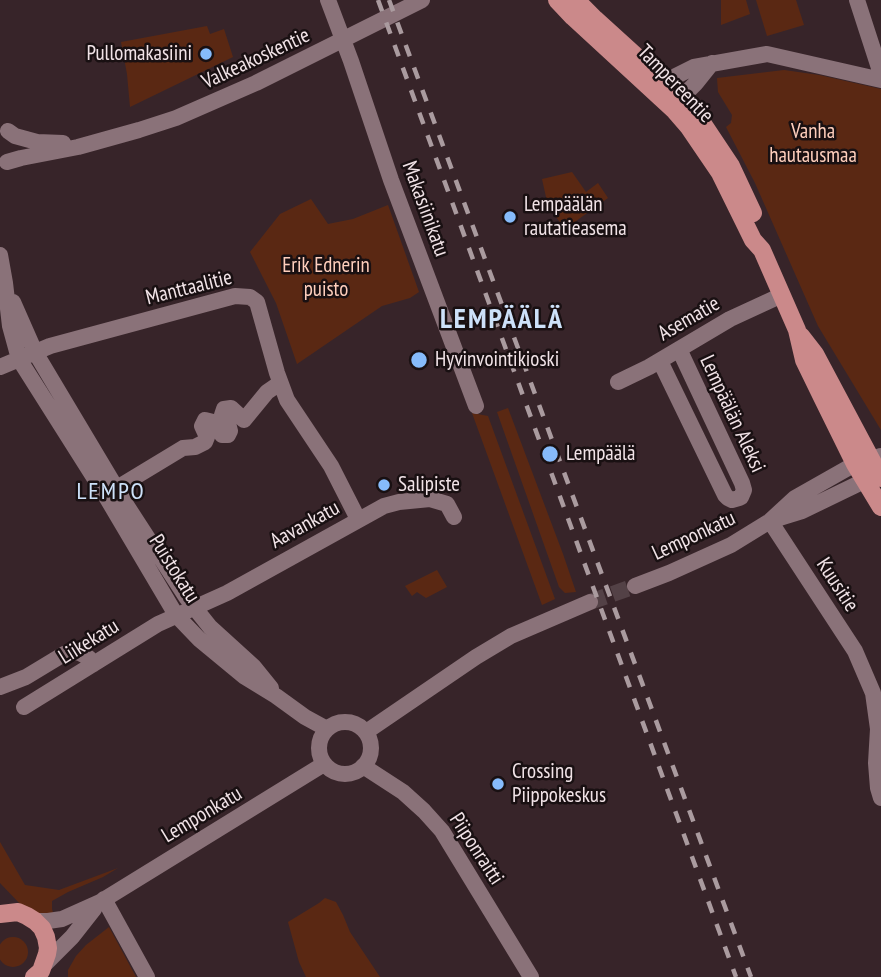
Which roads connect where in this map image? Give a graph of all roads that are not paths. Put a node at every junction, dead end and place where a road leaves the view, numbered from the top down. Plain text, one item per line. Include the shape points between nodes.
1 (328, 0) edge
2 (422, 0) edge
3 (557, 0) edge
4 (576, 0) edge
5 (857, 0) edge
6 (712, 63) junction
7 (881, 74) edge
8 (881, 80) edge
9 (660, 87) junction
10 (677, 102) junction
11 (4, 127) edge
12 (101, 140) junction
13 (2, 168) edge
14 (0, 255) edge
15 (5, 284) junction
16 (782, 295) junction
17 (679, 349) junction
18 (35, 352) junction
19 (19, 359) junction
20 (660, 361) junction
21 (0, 367) edge
22 (618, 382) dead end
23 (280, 383) junction
24 (476, 406) dead end
25 (869, 460) edge
26 (877, 478) edge
27 (111, 492) junction
28 (881, 507) edge
29 (454, 517) dead end
30 (358, 519) junction
31 (770, 521) junction
32 (635, 586) tunnel mouth
33 (590, 602) tunnel mouth
34 (195, 608) junction
35 (176, 615) junction
36 (92, 664) junction
37 (0, 687) edge
38 (276, 695) junction
39 (24, 707) dead end
40 (327, 729) junction
41 (366, 732) junction
42 (324, 764) junction
43 (363, 766) junction
44 (881, 798) edge
45 (0, 897) edge
46 (102, 900) junction
47 (9, 913) edge
48 (35, 921) junction
49 (40, 972) edge
50 (147, 977) edge
51 (531, 977) edge

1 - 24 street, Makasiinikatu
2 - 12 street, Valkeakoskentie via 194,111
3 - 9 main road, Tampereentie
4 - 9 main road, Tampereentie
5 - 7 street
6 - 8 street via 767,54
6 - 9 street via 689,69
6 - 10 street
9 - 10 main road, Tampereentie
10 - 16 main road, Tampereentie via 762,250
11 - 12 street, Valkeakoskentie via 15,136 37,142
11 - 13 street via 12,147
12 - 13 street, Valkeakoskentie via 21,158
14 - 15 street, Puistokatu
15 - 18 street, Puistokatu
15 - 19 street, Puistokatu
16 - 17 street, Asematie
16 - 25 main road, Tampereentie via 804,360
17 - 20 street, Asematie
17 - 20 street, Lempäälän Aleksi via 742,483 741,497 732,500 725,495
18 - 19 street, Manttaalitie
18 - 23 street, Manttaalitie via 250,296 257,302
18 - 27 street, Puistokatu
19 - 21 street, Manttaalitie
19 - 27 street, Puistokatu
20 - 22 street, Asematie
23 - 27 street via 267,391 244,420 225,408 222,415 230,429 228,435 205,420 206,441 183,448
23 - 30 street, Manttaalitie
25 - 26 main road, Tampereentie
25 - 31 street, Lemponkatu via 795,498
26 - 28 main road, Tampereentie
26 - 31 street, Lemponkatu
27 - 34 street, Puistokatu
27 - 35 street, Puistokatu
29 - 30 street, Aavankatu via 447,504 430,499 384,506
30 - 34 street, Aavankatu
31 - 32 street, Lemponkatu via 731,545
31 - 44 street, Kuusitie via 855,651 873,694
33 - 41 street via 499,643
34 - 35 street, Aavankatu
34 - 38 street, Puistokatu
35 - 36 street, Liikekatu
35 - 38 street, Puistokatu via 245,677
36 - 37 street via 78,652 64,654
36 - 39 street, Liikekatu
38 - 40 street, Puistokatu
40 - 41 street via 343,722
40 - 42 street via 319,750
41 - 43 street via 371,746
42 - 43 street via 348,774
42 - 46 street, Lemponkatu
43 - 51 street, Piiponraitti via 403,792 442,831
45 - 47 main road
46 - 48 street, Lemponkatu via 62,919
46 - 49 street, Lemponkatu
46 - 50 street
47 - 48 main road
48 - 49 main road via 48,948

